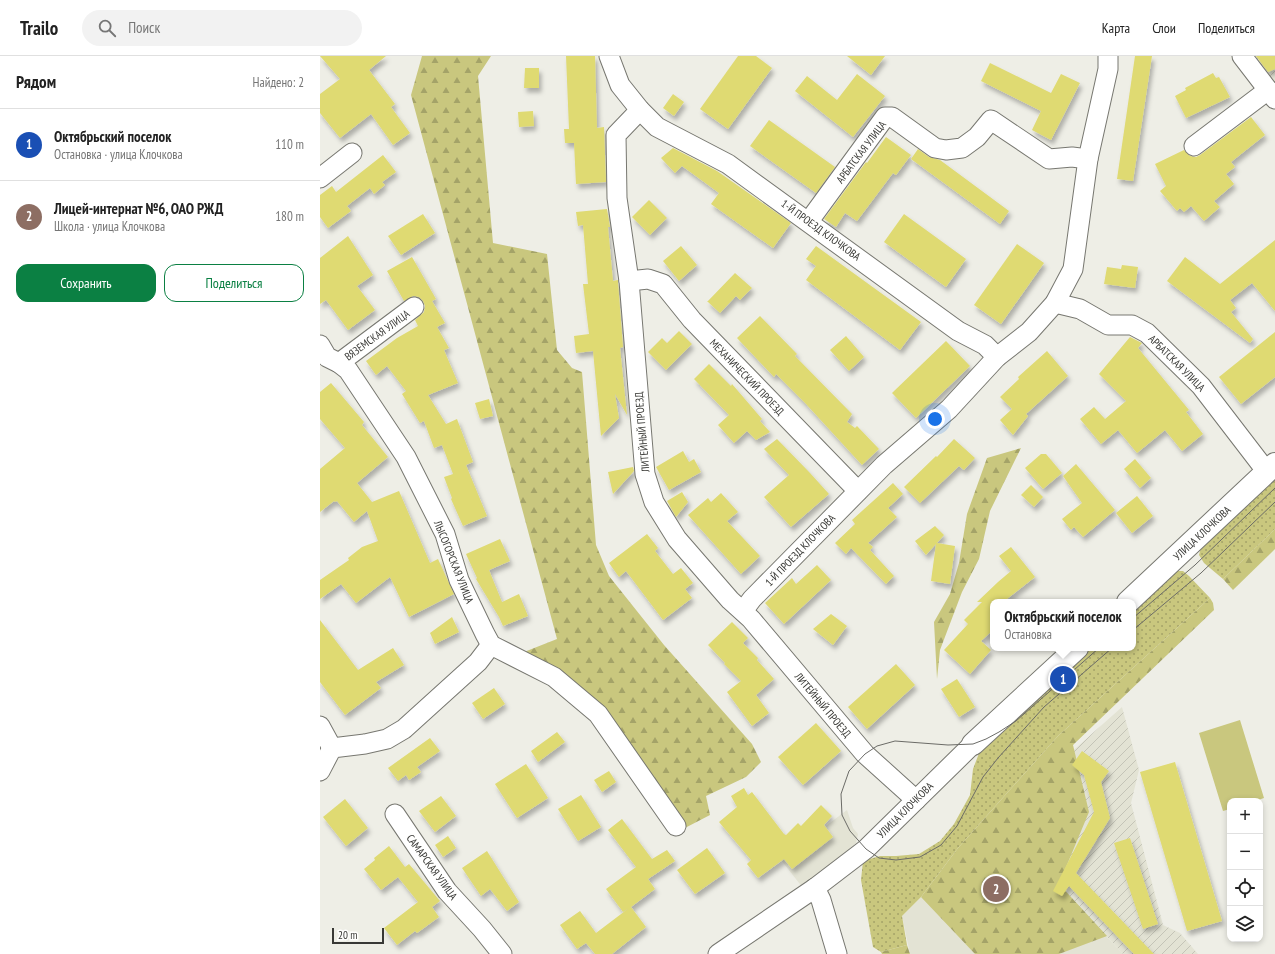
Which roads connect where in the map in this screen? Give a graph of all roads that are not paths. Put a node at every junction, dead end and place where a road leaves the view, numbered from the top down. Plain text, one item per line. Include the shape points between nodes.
1 (609, 56) edge
2 (1108, 56) edge
3 (1242, 56) edge
4 (1271, 95) edge
5 (640, 110) junction
6 (1194, 146) dead end
7 (352, 153) dead end
8 (1088, 159) junction
9 (320, 178) edge
10 (809, 221) junction
11 (629, 281) junction
12 (1055, 303) junction
13 (414, 307) dead end
14 (326, 357) edge
15 (997, 357) junction
16 (1271, 468) edge
17 (858, 491) junction
18 (1131, 599) edge
19 (743, 610) junction
20 (491, 645) junction
21 (1074, 651) edge
22 (320, 726) edge
23 (973, 744) joint
24 (332, 748) junction
25 (320, 771) edge
26 (916, 800) junction
27 (395, 814) dead end
28 (676, 826) dead end
29 (815, 888) junction
30 (502, 954) edge
31 (718, 954) edge
32 (837, 954) edge

1 - 5 street via 620,85
2 - 8 street, 1-Й ПРОЕЗД КЛОЧКОВА via 1108,69
3 - 4 street
4 - 6 street
5 - 10 street, 1-Й ПРОЕЗД КЛОЧКОВА via 657,127 728,164
5 - 11 street, ЛИТЕЙНЫЙ ПРОЕЗД via 616,135 617,198
7 - 9 street
8 - 10 street, АРБАТСКАЯ УЛИЦА via 1049,159 991,120 977,137 962,148 935,148 892,116 885,118
8 - 12 street, 1-Й ПРОЕЗД КЛОЧКОВА via 1074,269
10 - 15 street, 1-Й ПРОЕЗД КЛОЧКОВА
11 - 17 street, МЕХАНИЧЕСКИЙ ПРОЕЗД via 648,280 664,284 692,320
11 - 19 street, ЛИТЕЙНЫЙ ПРОЕЗД via 646,474 654,502 677,539 730,600
12 - 15 street, 1-Й ПРОЕЗД КЛОЧКОВА via 1029,332
12 - 16 street, АРБАТСКАЯ УЛИЦА via 1080,309 1108,325 1132,325 1147,333 1201,386
13 - 14 street, ВЯЗЕМСКАЯ УЛИЦА
14 - 20 street, ЛЫСОГОРСКАЯ УЛИЦА via 348,370 406,457 445,534 459,580
15 - 17 street, 1-Й ПРОЕЗД КЛОЧКОВА via 949,409
16 - 18 street, УЛИЦА КЛОЧКОВА
17 - 19 street, 1-Й ПРОЕЗД КЛОЧКОВА
19 - 26 street, ЛИТЕЙНЫЙ ПРОЕЗД via 865,754
20 - 24 street via 478,662 404,729 387,739
20 - 28 street via 554,677 598,714
21 - 23 street, УЛИЦА КЛОЧКОВА
22 - 24 street
23 - 26 street, УЛИЦА КЛОЧКОВА
24 - 25 street
26 - 29 street, УЛИЦА КЛОЧКОВА via 866,849
27 - 30 street, САМАРСКАЯ УЛИЦА via 447,891
29 - 31 street, УЛИЦА КЛОЧКОВА
29 - 32 street via 822,900

